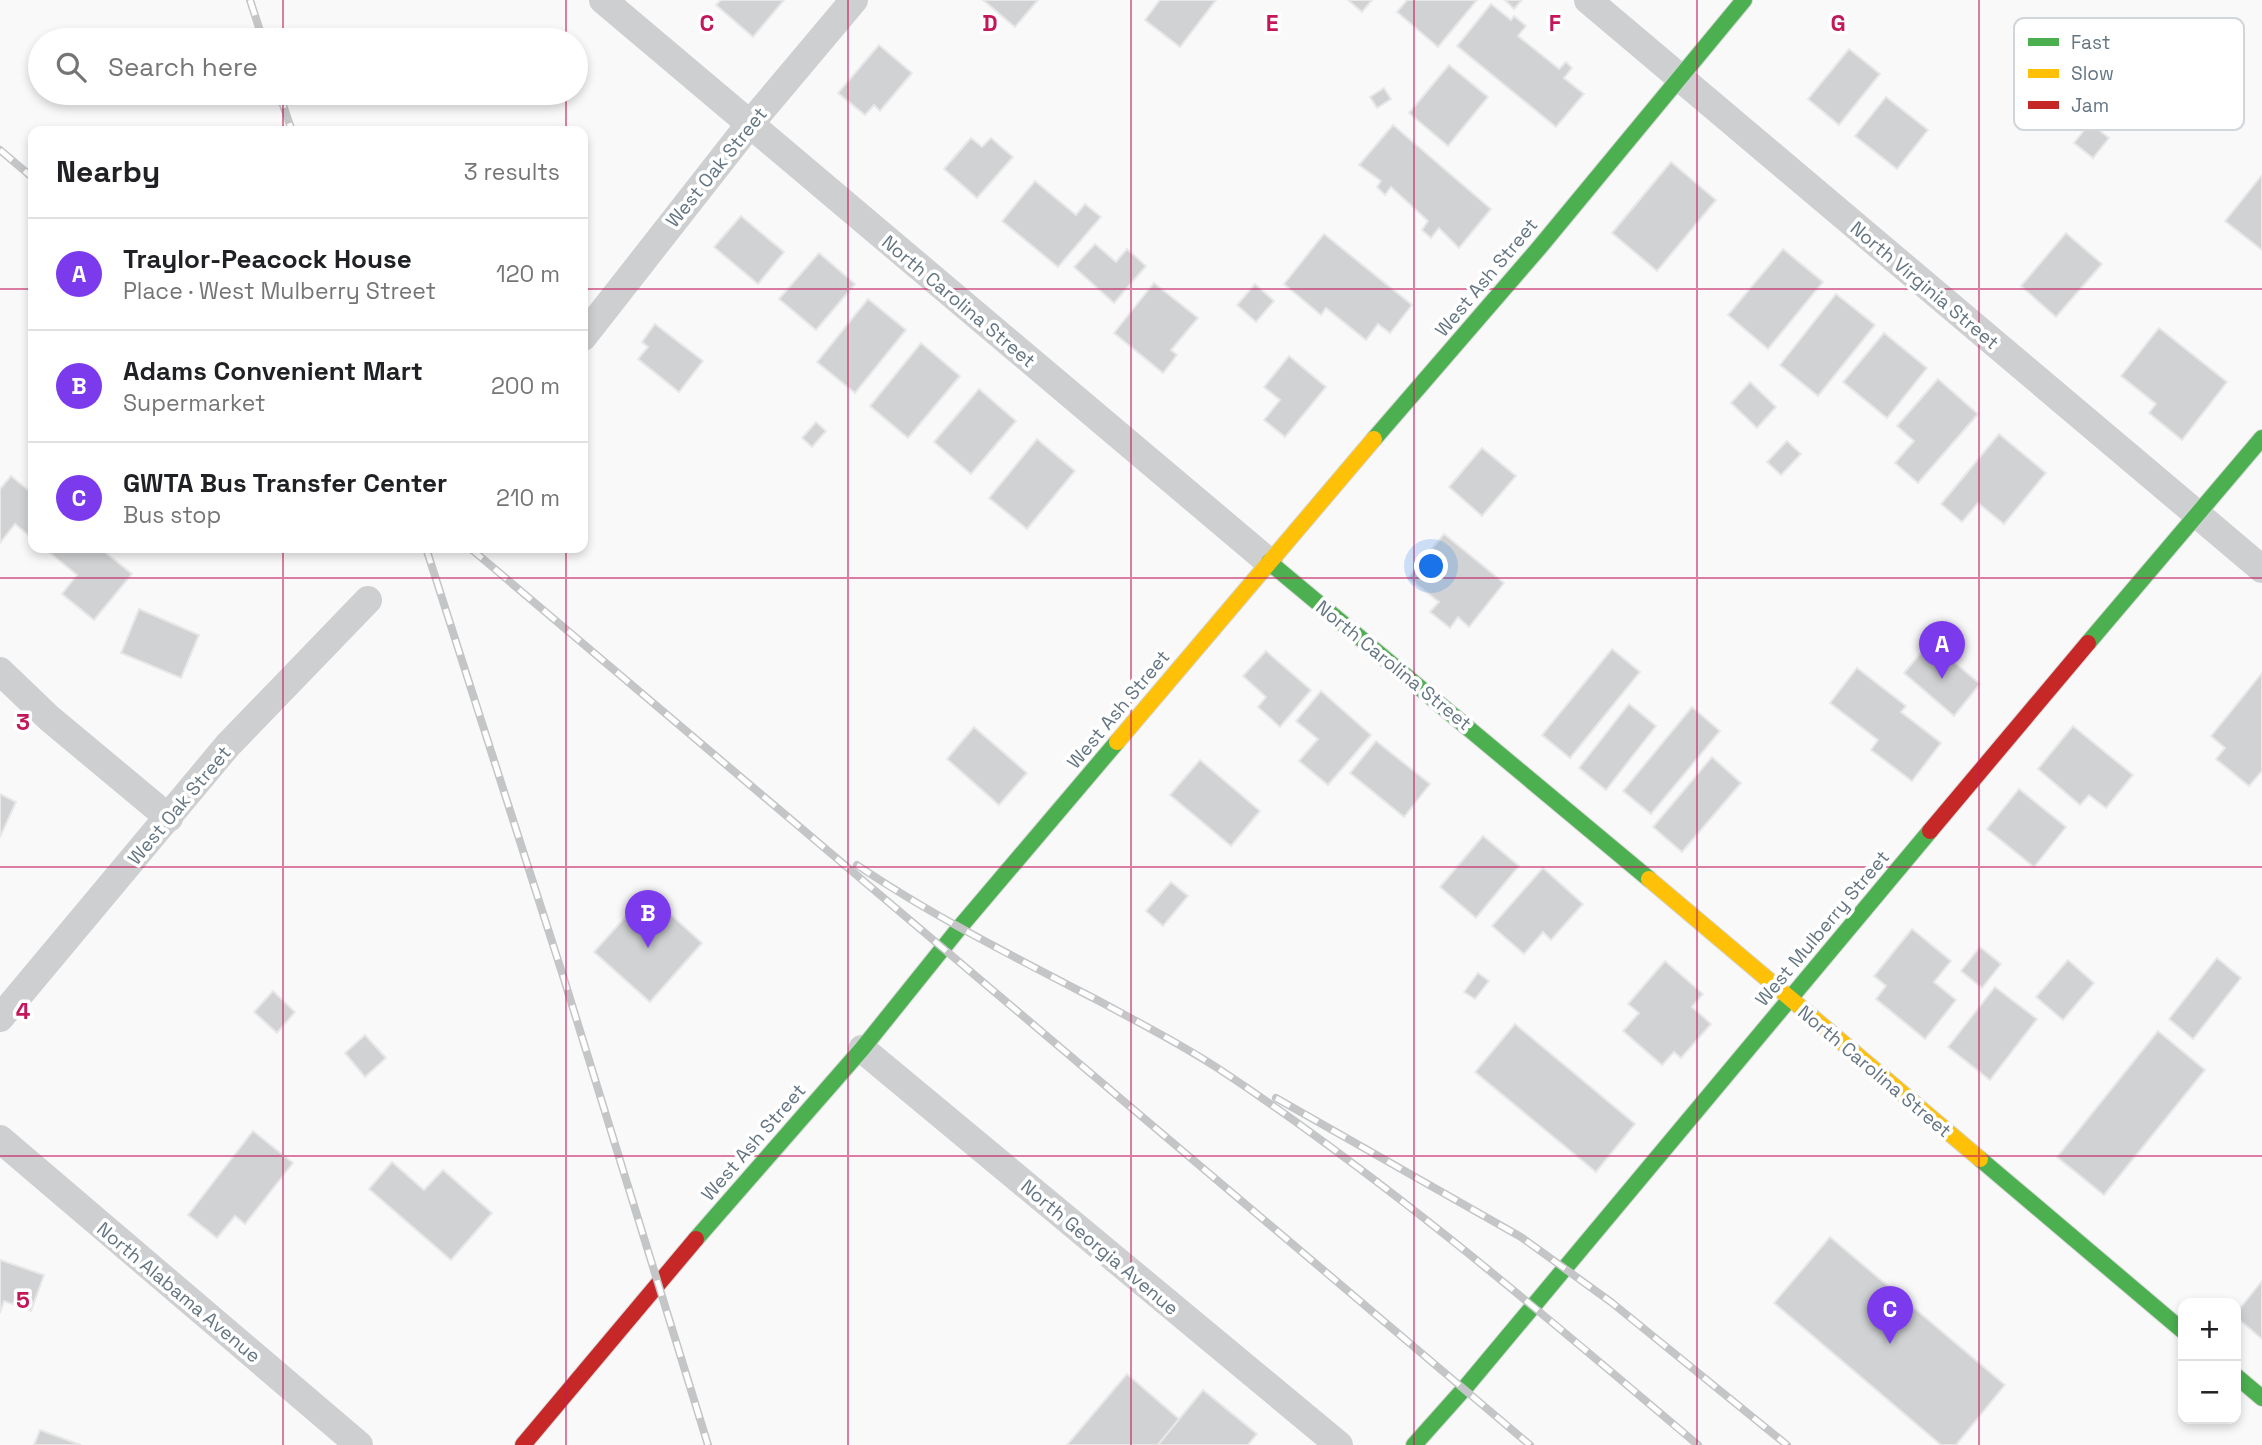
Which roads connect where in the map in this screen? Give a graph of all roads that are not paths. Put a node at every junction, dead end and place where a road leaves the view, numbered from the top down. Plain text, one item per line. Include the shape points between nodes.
1 (603, 0) edge
2 (855, 0) edge
3 (1588, 0) edge
4 (1744, 0) edge
5 (1679, 77) junction
6 (749, 125) junction
7 (588, 331) edge
8 (2262, 438) edge
9 (2196, 514) junction
10 (1269, 562) junction
11 (2262, 569) edge
12 (368, 600) dead end
13 (0, 671) edge
14 (169, 818) junction
15 (1790, 1000) junction
16 (0, 1018) edge
17 (862, 1049) junction
18 (0, 1139) edge
19 (2178, 1327) edge
20 (2241, 1380) edge
21 (2262, 1398) edge
22 (359, 1445) edge
23 (523, 1445) edge
24 (1339, 1445) edge
25 (1414, 1445) edge

1 - 6 street, North Carolina Street
2 - 6 street, West Oak Street
3 - 5 street, North Virginia Street
4 - 5 street, West Ash Street
5 - 9 street, North Virginia Street
5 - 10 street, West Ash Street
6 - 7 street, West Oak Street
6 - 10 street, North Carolina Street
8 - 9 street, West Mulberry Street
9 - 11 street, North Virginia Street
9 - 15 street, West Mulberry Street
10 - 15 street, North Carolina Street via 1586,823
10 - 17 street, West Ash Street
12 - 14 street, West Oak Street via 228,745
13 - 14 street
14 - 16 street, West Oak Street
15 - 19 street, North Carolina Street
15 - 25 street, West Mulberry Street
17 - 23 street, West Ash Street
17 - 24 street, North Georgia Avenue
18 - 22 street, North Alabama Avenue
20 - 21 street

